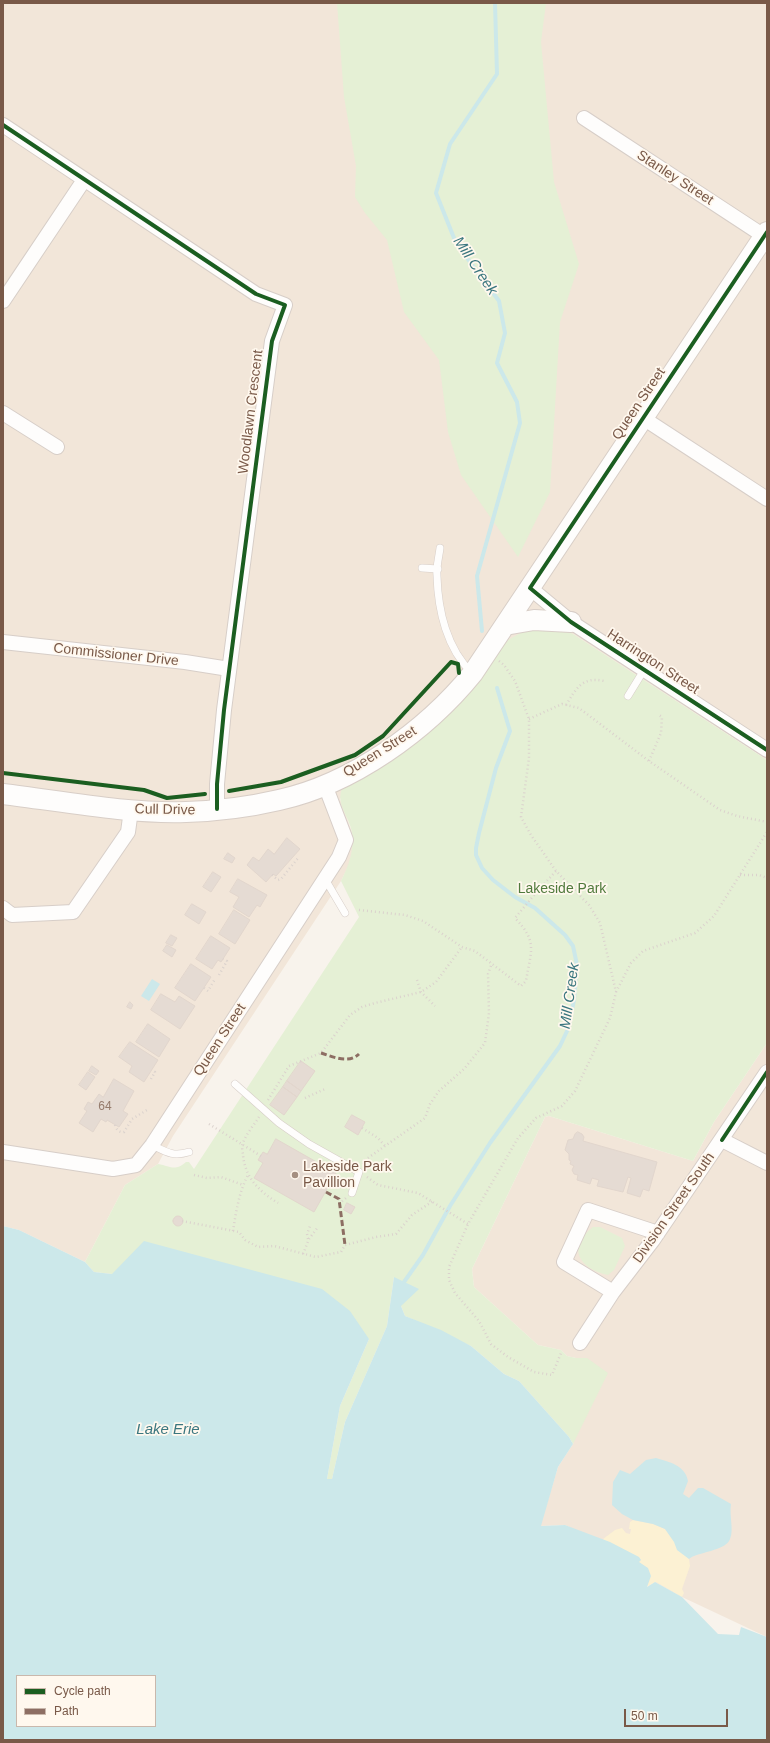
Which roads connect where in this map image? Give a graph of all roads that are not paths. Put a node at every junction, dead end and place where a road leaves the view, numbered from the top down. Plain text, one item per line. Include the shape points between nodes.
1 (584, 118) dead end
2 (3, 125) edge
3 (84, 180) junction
4 (766, 235) edge
5 (3, 301) edge
6 (3, 413) edge
7 (643, 418) junction
8 (57, 447) dead end
9 (767, 499) edge
10 (440, 548) dead end
11 (422, 568) dead end
12 (438, 569) junction
13 (530, 588) junction
14 (571, 622) junction
15 (505, 625) junction
16 (3, 642) edge
17 (229, 669) junction
18 (644, 670) junction
19 (472, 673) junction
20 (628, 696) dead end
21 (767, 750) edge
22 (325, 785) junction
23 (3, 794) edge
24 (217, 809) junction
25 (131, 810) junction
26 (325, 879) junction
27 (3, 908) edge
28 (345, 913) dead end
29 (767, 1072) edge
30 (235, 1084) dead end
31 (722, 1140) junction
32 (152, 1145) junction
33 (3, 1152) edge
34 (189, 1152) dead end
35 (767, 1163) edge
36 (352, 1193) dead end
37 (658, 1233) junction
38 (613, 1292) junction
39 (580, 1343) dead end

1 - 4 street, Stanley Street
2 - 3 street, Woodlawn Crescent
3 - 5 street
3 - 17 street, Woodlawn Crescent via 256,294 285,305 272,341
4 - 7 street, Queen Street
6 - 8 street
7 - 9 street
7 - 13 street, Queen Street
10 - 12 lane
11 - 12 lane
12 - 19 lane via 442,618 451,644 462,663
13 - 14 street, Harrington Street
13 - 15 street, Queen Street
14 - 15 street via 534,620
14 - 18 street, Harrington Street
15 - 19 street, Queen Street
16 - 17 street, Commissioner Drive
17 - 24 street, Woodlawn Crescent via 218,768
18 - 20 lane
18 - 21 street, Harrington Street
19 - 22 street, Queen Street via 441,709 409,737 366,764
22 - 24 street, Cull Drive via 279,800
22 - 26 street, Queen Street via 346,840
23 - 25 street, Cull Drive
24 - 25 street, Cull Drive via 185,812
25 - 27 street via 128,832 73,912 12,915
26 - 28 lane
26 - 32 street, Queen Street
29 - 31 street, Division Street South
30 - 36 lane via 309,1144 359,1172
31 - 35 street
31 - 37 street, Division Street South
32 - 33 street, Queen Street via 136,1165 113,1169
32 - 34 lane via 173,1154
37 - 38 street, Division Street South
37 - 38 street via 588,1210 564,1262
38 - 39 street, Division Street South

